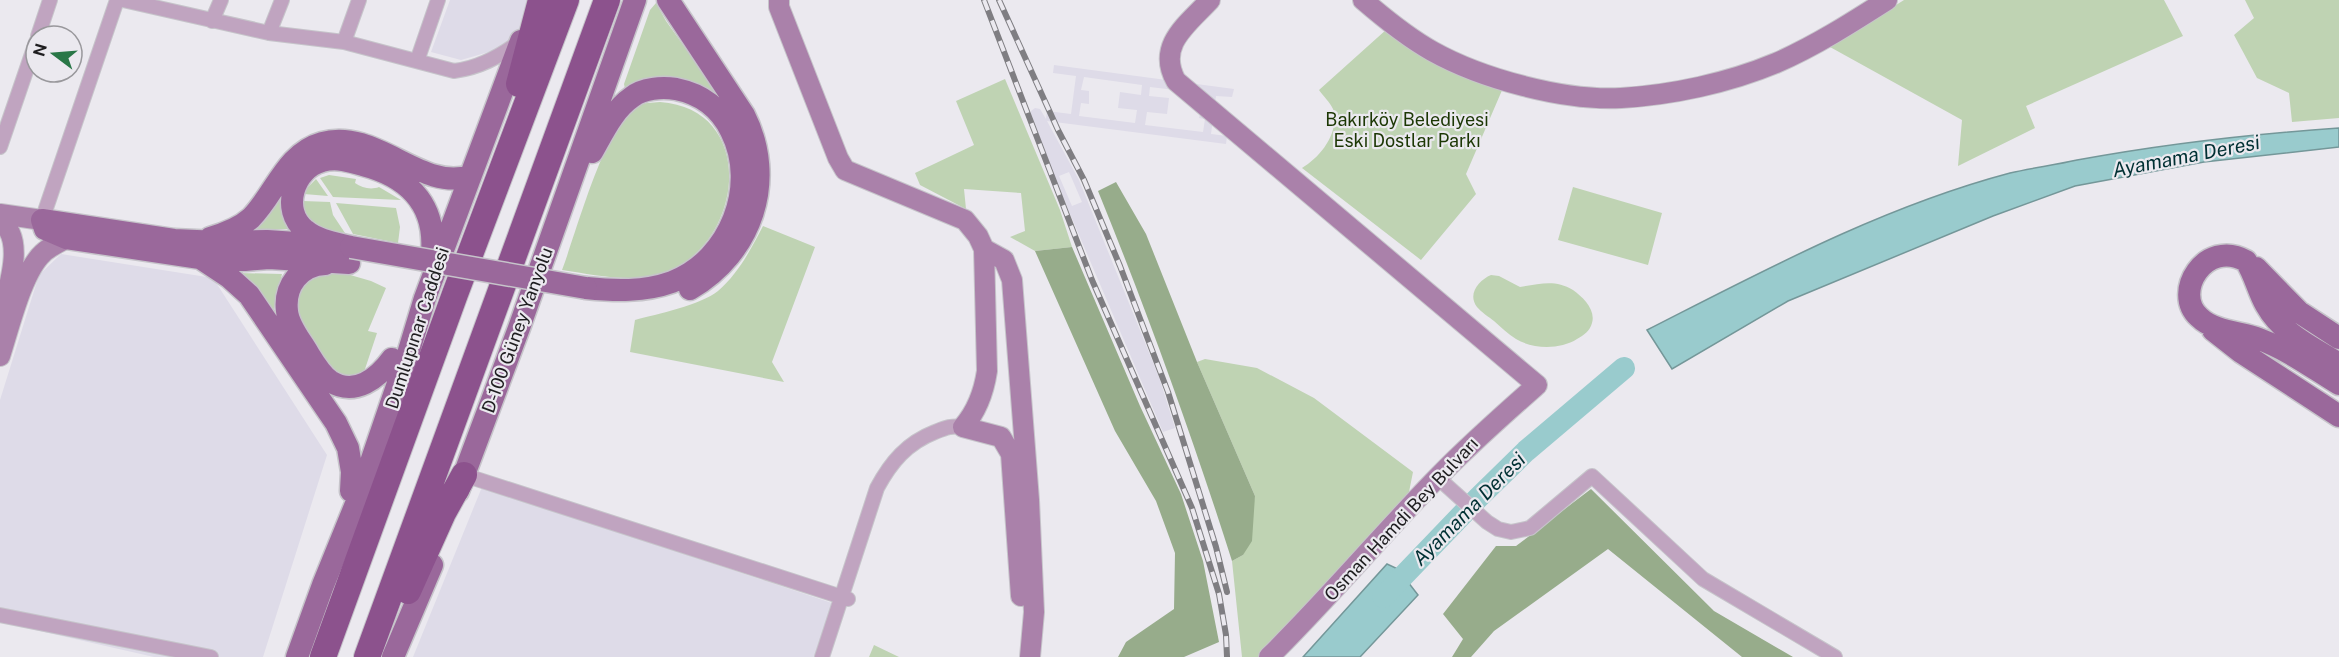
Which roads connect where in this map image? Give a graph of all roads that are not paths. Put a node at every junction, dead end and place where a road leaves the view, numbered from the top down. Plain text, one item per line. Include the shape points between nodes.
1 (50, 0) edge
2 (117, 0) edge
3 (123, 0) edge
4 (220, 0) edge
5 (282, 0) edge
6 (359, 0) edge
7 (438, 0) edge
8 (541, 0) edge
9 (566, 0) edge
10 (608, 0) edge
11 (635, 0) edge
12 (668, 0) edge
13 (779, 0) edge
14 (1210, 0) edge
15 (1363, 0) edge
16 (1887, 0) edge
17 (212, 21) junction
18 (42, 24) edge
19 (269, 33) junction
20 (522, 39) junction
21 (344, 42) junction
22 (417, 61) junction
23 (24, 77) edge
24 (746, 140) junction
25 (0, 147) edge
26 (470, 176) junction
27 (563, 206) junction
28 (0, 214) edge
29 (42, 220) junction
30 (0, 221) edge
31 (66, 238) junction
32 (984, 249) junction
33 (198, 250) junction
34 (350, 255) junction
35 (2246, 261) junction
36 (455, 294) junction
37 (425, 298) junction
38 (2200, 319) junction
39 (0, 320) edge
40 (2339, 338) edge
41 (0, 356) edge
42 (392, 359) junction
43 (2332, 370) edge
44 (2339, 416) edge
45 (963, 427) junction
46 (1023, 428) junction
47 (1001, 437) junction
48 (464, 475) junction
49 (1442, 481) junction
50 (351, 491) junction
51 (322, 585) junction
52 (844, 598) junction
53 (0, 615) edge
54 (1030, 654) edge
55 (211, 657) edge
56 (297, 657) edge
57 (323, 657) edge
58 (367, 657) edge
59 (379, 657) edge
60 (393, 657) edge
61 (822, 657) edge
62 (830, 657) edge
63 (1269, 657) edge
64 (1834, 657) edge

1 - 18 street
2 - 29 street
3 - 17 street
4 - 17 street
5 - 19 street
6 - 21 street
7 - 22 street
8 - 20 main road, Dumlupınar Caddesi
8 - 36 highway via 520,79 464,250
9 - 36 highway
10 - 58 highway
11 - 27 main road, D-100 Güney Yanyolu
12 - 24 main road via 738,105
13 - 32 street via 845,170 965,220
14 - 49 street, Osman Hamdi Bey Bulvarı via 1171,47 1170,71 1176,81 1537,385 1483,432
15 - 16 street via 1432,51 1473,70 1519,85 1619,98 1728,79 1776,63 1830,36
17 - 19 street
19 - 21 street
20 - 22 street via 499,58 465,70 454,71
20 - 26 main road, Dumlupınar Caddesi
21 - 22 street
23 - 25 street
24 - 27 main road via 697,96 670,88 633,95 617,110
24 - 34 main road via 758,175 753,212 737,248 715,273 663,301 628,304
26 - 33 main road via 458,180 435,176 353,142 321,143 294,160 249,220
26 - 37 main road, Dumlupınar Caddesi
27 - 48 main road, D-100 Güney Yanyolu
28 - 29 street
29 - 31 main road via 45,229
29 - 33 main road
30 - 39 street via 7,225 14,247
31 - 33 main road
31 - 41 street via 35,263
32 - 45 street via 987,371 979,402
32 - 46 street via 1004,260 1012,280
33 - 34 main road via 245,260
33 - 50 main road via 249,295 336,423 348,448
34 - 37 main road via 318,239 298,223 291,197 304,172 314,164 334,159 374,168 402,182 417,195 428,213 433,235
34 - 42 main road via 314,264 297,276 290,286 286,309 293,328 323,375 343,386 374,379
35 - 38 main road via 2229,256 2207,260 2200,266 2192,281 2190,303
35 - 40 main road via 2261,271 2299,312
35 - 43 main road via 2274,317
36 - 57 highway
37 - 42 main road via 411,315
37 - 51 main road, Dumlupınar Caddesi via 346,531
38 - 43 main road
38 - 44 main road via 2241,352
42 - 50 main road
45 - 47 street
45 - 52 street via 919,447 892,473
46 - 47 street via 1014,436
46 - 54 street via 1034,612
47 - 54 street via 1011,454 1019,580
48 - 52 street
48 - 59 highway
48 - 60 main road, D-100 Güney Yanyolu
49 - 63 street, Osman Hamdi Bey Bulvarı
49 - 64 street via 1486,522 1511,532 1530,528 1593,476 1703,579
50 - 51 main road
51 - 56 main road, Dumlupınar Caddesi
52 - 61 street
52 - 62 street
53 - 55 street

